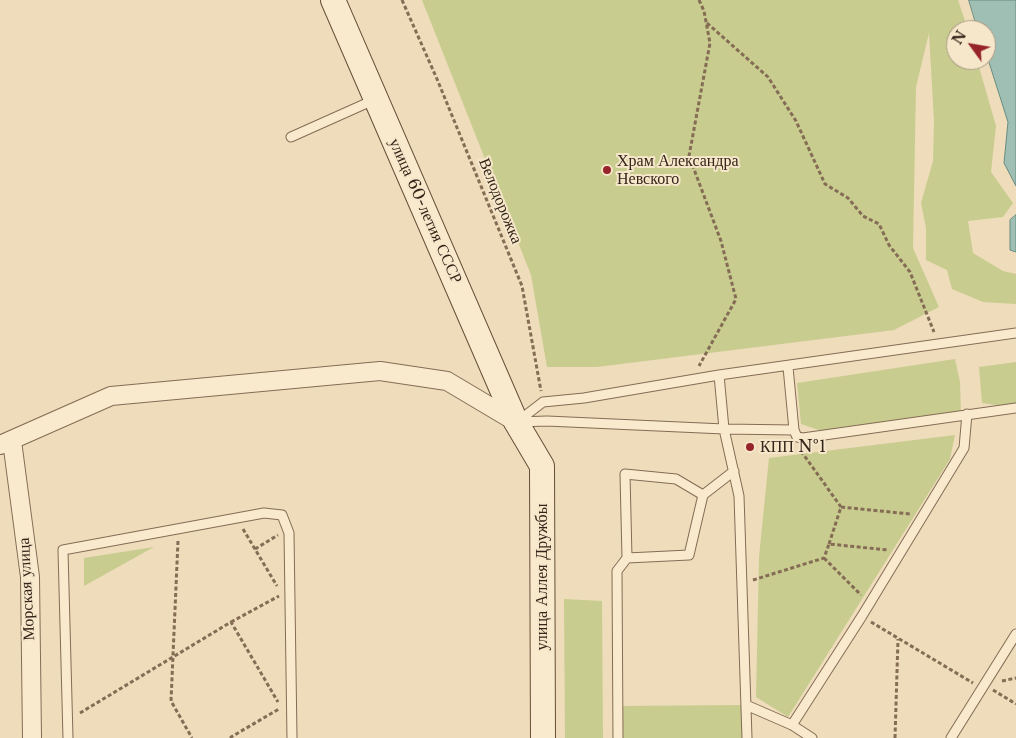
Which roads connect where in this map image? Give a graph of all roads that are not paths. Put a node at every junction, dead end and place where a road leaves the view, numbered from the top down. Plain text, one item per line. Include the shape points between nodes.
1 (333, 0) edge
2 (376, 99) junction
3 (291, 137) dead end
4 (1016, 333) edge
5 (788, 366) junction
6 (719, 375) junction
7 (1016, 408) edge
8 (967, 414) junction
9 (516, 422) junction
10 (724, 429) junction
11 (794, 430) junction
12 (6, 443) edge
13 (734, 471) junction
14 (703, 495) junction
15 (627, 558) junction
16 (1016, 634) edge
17 (746, 705) junction
18 (792, 725) junction
19 (32, 738) edge
20 (68, 738) edge
21 (292, 738) edge
22 (543, 738) edge
23 (618, 738) edge
24 (747, 738) edge
25 (812, 738) edge
26 (951, 738) edge

1 - 2 main road, улица 60-летия СССР
2 - 3 lane
2 - 9 main road, улица 60-летия СССР
4 - 5 lane
5 - 6 lane
5 - 11 lane
6 - 9 lane via 543,402
6 - 10 lane
7 - 8 lane
8 - 11 lane via 803,438
8 - 18 lane via 964,448
9 - 10 lane
9 - 12 street via 447,381 380,371 110,396
9 - 22 main road, улица Аллея Дружбы via 542,466
10 - 11 lane
10 - 13 lane
12 - 19 street, Морская улица via 30,577
13 - 14 lane
13 - 17 lane via 739,496
14 - 15 lane via 689,555
14 - 15 lane via 676,479 625,474
15 - 23 lane via 617,570
16 - 26 lane
17 - 18 lane
17 - 24 lane
18 - 25 lane
20 - 21 lane via 63,550 264,513 282,515 289,533

